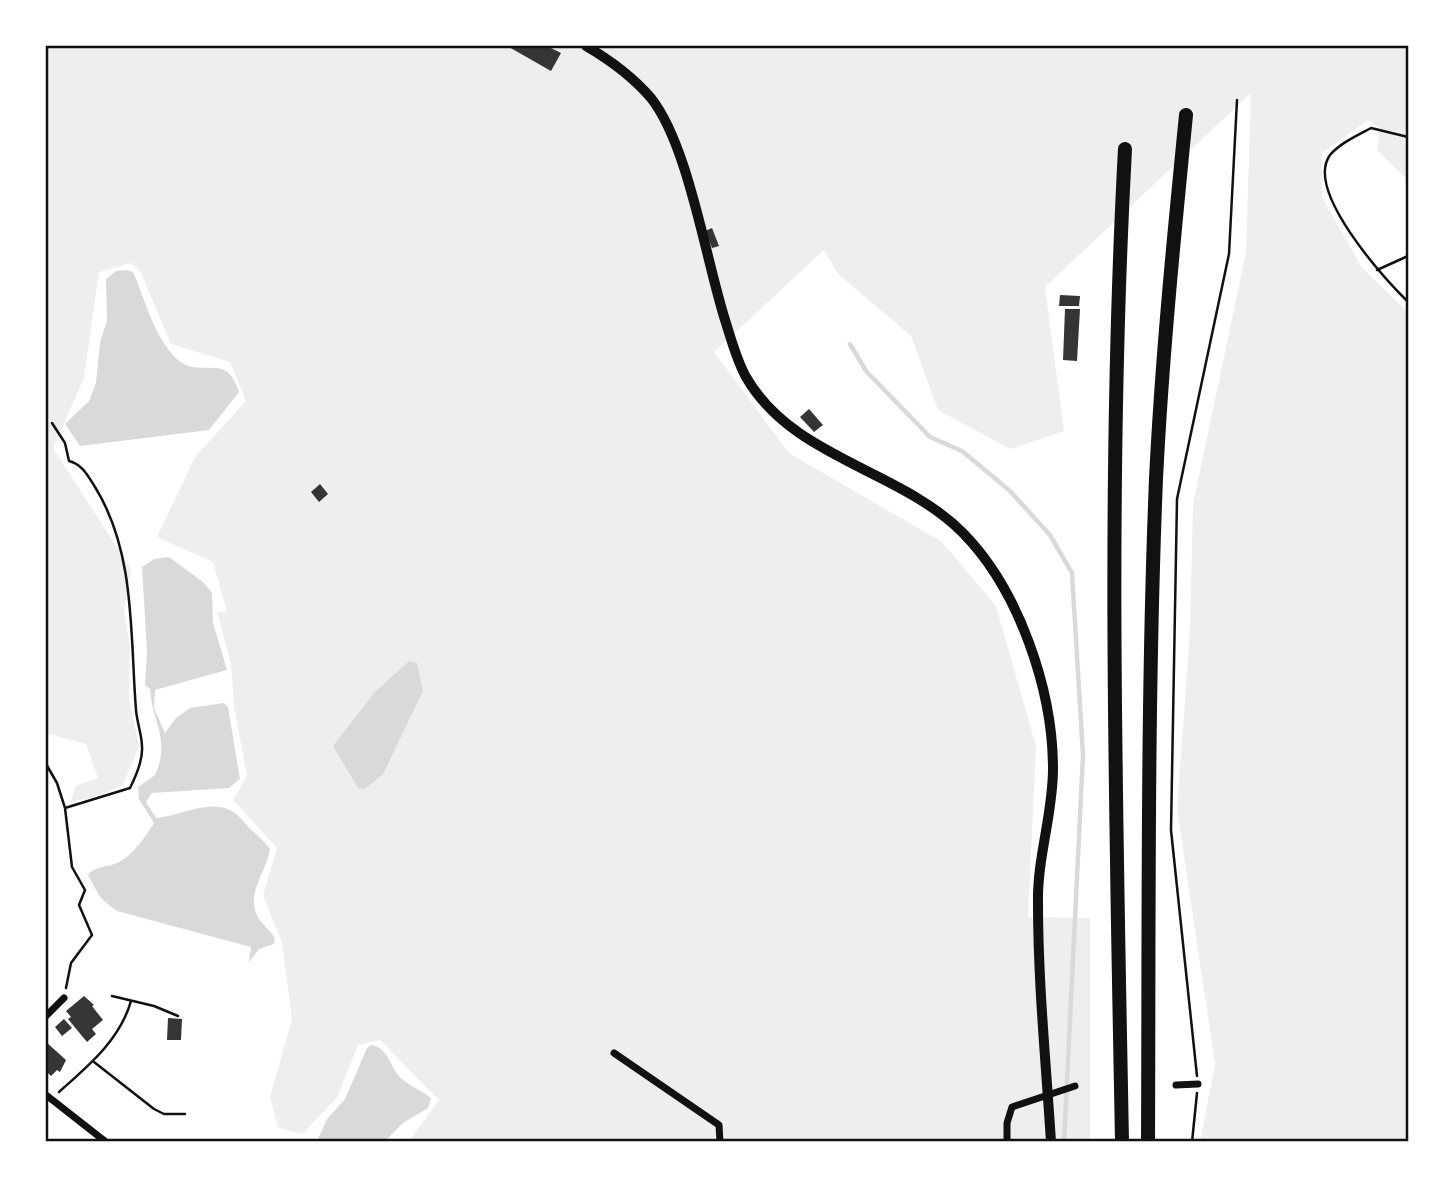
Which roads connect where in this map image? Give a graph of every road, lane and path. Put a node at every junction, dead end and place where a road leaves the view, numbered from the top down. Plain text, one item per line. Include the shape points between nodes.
1 (586, 46) edge
2 (1237, 100) dead end
3 (1186, 115) dead end
4 (1409, 137) edge
5 (1125, 149) dead end
6 (1409, 256) edge
7 (1376, 271) junction
8 (1409, 302) edge
9 (52, 422) dead end
10 (46, 764) edge
11 (65, 808) junction
12 (112, 996) dead end
13 (64, 998) joint
14 (131, 1001) junction
15 (46, 1016) edge
16 (178, 1016) dead end
17 (614, 1053) dead end
18 (93, 1061) junction
19 (1198, 1084) junction
20 (1176, 1085) dead end
21 (1075, 1086) dead end
22 (1049, 1094) junction
23 (48, 1097) edge
24 (185, 1114) dead end
25 (106, 1142) edge
26 (720, 1142) edge
27 (1007, 1142) edge
28 (1051, 1142) edge
29 (1122, 1142) edge
30 (1148, 1142) edge
31 (1192, 1142) edge

1 - 22 street via 614,63 664,118 685,176 733,349 766,405 789,427 954,525 985,559 1017,611 1037,666 1053,770 1037,902
2 - 19 path via 1229,254 1177,499 1171,830
3 - 30 highway via 1156,477 1150,674
4 - 7 path via 1371,128 1348,140 1327,163 1330,190 1349,233
5 - 29 highway via 1116,306 1113,507
6 - 7 path
7 - 8 path
9 - 11 path via 65,443 69,461 86,472 100,496 118,541 142,749 130,788
10 - 11 path
11 - 13 path via 72,867 85,890 79,905 92,935 71,963
12 - 14 path
13 - 15 street
14 - 16 path
14 - 18 path via 120,1029
17 - 26 street via 719,1125
18 - 23 path
18 - 24 path via 154,1109
19 - 20 street
19 - 31 path
21 - 22 street
22 - 27 street via 1012,1107
22 - 28 street
23 - 25 street

